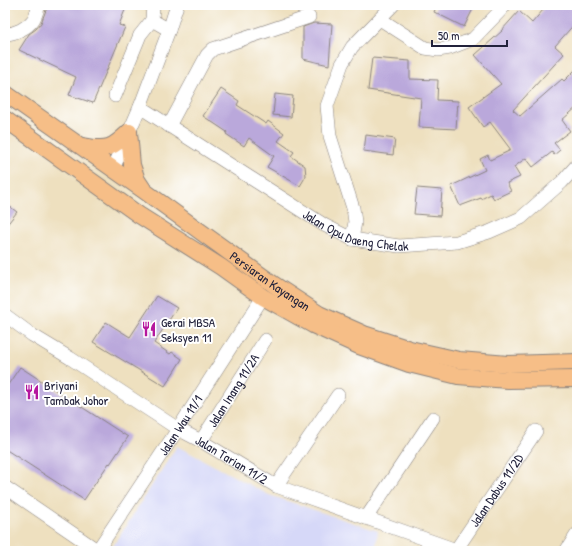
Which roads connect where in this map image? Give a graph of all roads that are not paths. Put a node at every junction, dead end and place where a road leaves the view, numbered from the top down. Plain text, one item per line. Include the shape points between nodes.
1 (39, 5) edge
2 (153, 5) edge
3 (177, 5) edge
4 (393, 5) edge
5 (505, 5) edge
6 (308, 17) dead end
7 (380, 19) junction
8 (152, 20) junction
9 (170, 30) junction
10 (5, 34) edge
11 (5, 93) edge
12 (115, 96) dead end
13 (140, 107) junction
14 (7, 126) edge
15 (169, 126) junction
16 (129, 132) junction
17 (80, 146) junction
18 (577, 165) edge
19 (113, 169) junction
20 (143, 190) junction
21 (139, 215) junction
22 (352, 239) junction
23 (262, 297) junction
24 (5, 315) edge
25 (265, 340) dead end
26 (577, 362) edge
27 (577, 379) edge
28 (338, 395) dead end
29 (433, 418) dead end
30 (178, 429) junction
31 (536, 431) dead end
32 (201, 441) junction
33 (276, 486) junction
34 (5, 488) edge
35 (366, 518) junction
36 (577, 534) edge
37 (97, 550) edge
38 (457, 550) edge
39 (566, 551) edge

1 - 10 street via 33,20 26,28
2 - 8 street
3 - 9 street
4 - 7 street
5 - 7 street via 473,39 438,50 425,48
6 - 15 street via 213,49 207,55
7 - 22 street via 352,46 342,64 327,106 330,136 353,208 355,222
8 - 9 street
8 - 12 street via 140,35
9 - 13 street
11 - 17 main road, Persiaran Kayangan
13 - 15 street, Jalan Opu Daeng Chelak
13 - 16 street
14 - 21 main road, Persiaran Kayangan
15 - 22 street, Jalan Opu Daeng Chelak via 324,225
16 - 17 main road via 106,149
16 - 19 street
16 - 20 main road via 132,165
17 - 19 main road, Persiaran Kayangan
18 - 22 street, Jalan Opu Daeng Chelak via 562,182 521,218 489,232 457,242 399,246
19 - 20 main road, Persiaran Kayangan
19 - 21 main road via 112,181 115,187
20 - 26 main road, Persiaran Kayangan via 319,314 364,334 410,349 459,360 508,364
21 - 23 main road, Persiaran Kayangan via 221,267
23 - 27 main road, Persiaran Kayangan via 319,328 409,364 458,376 508,380
23 - 30 street, Jalan Wau 11/1
24 - 30 street, Jalan Tarian 11/2
25 - 32 street, Jalan Inang 11/2A
28 - 33 street
29 - 35 street
30 - 32 street, Jalan Tarian 11/2
30 - 37 street, Jalan Wau 11/1
31 - 38 street, Jalan Dabus 11/2D
32 - 33 street, Jalan Tarian 11/2
33 - 35 street, Jalan Tarian 11/2
34 - 37 street
35 - 38 street, Jalan Tarian 11/2
36 - 39 street

